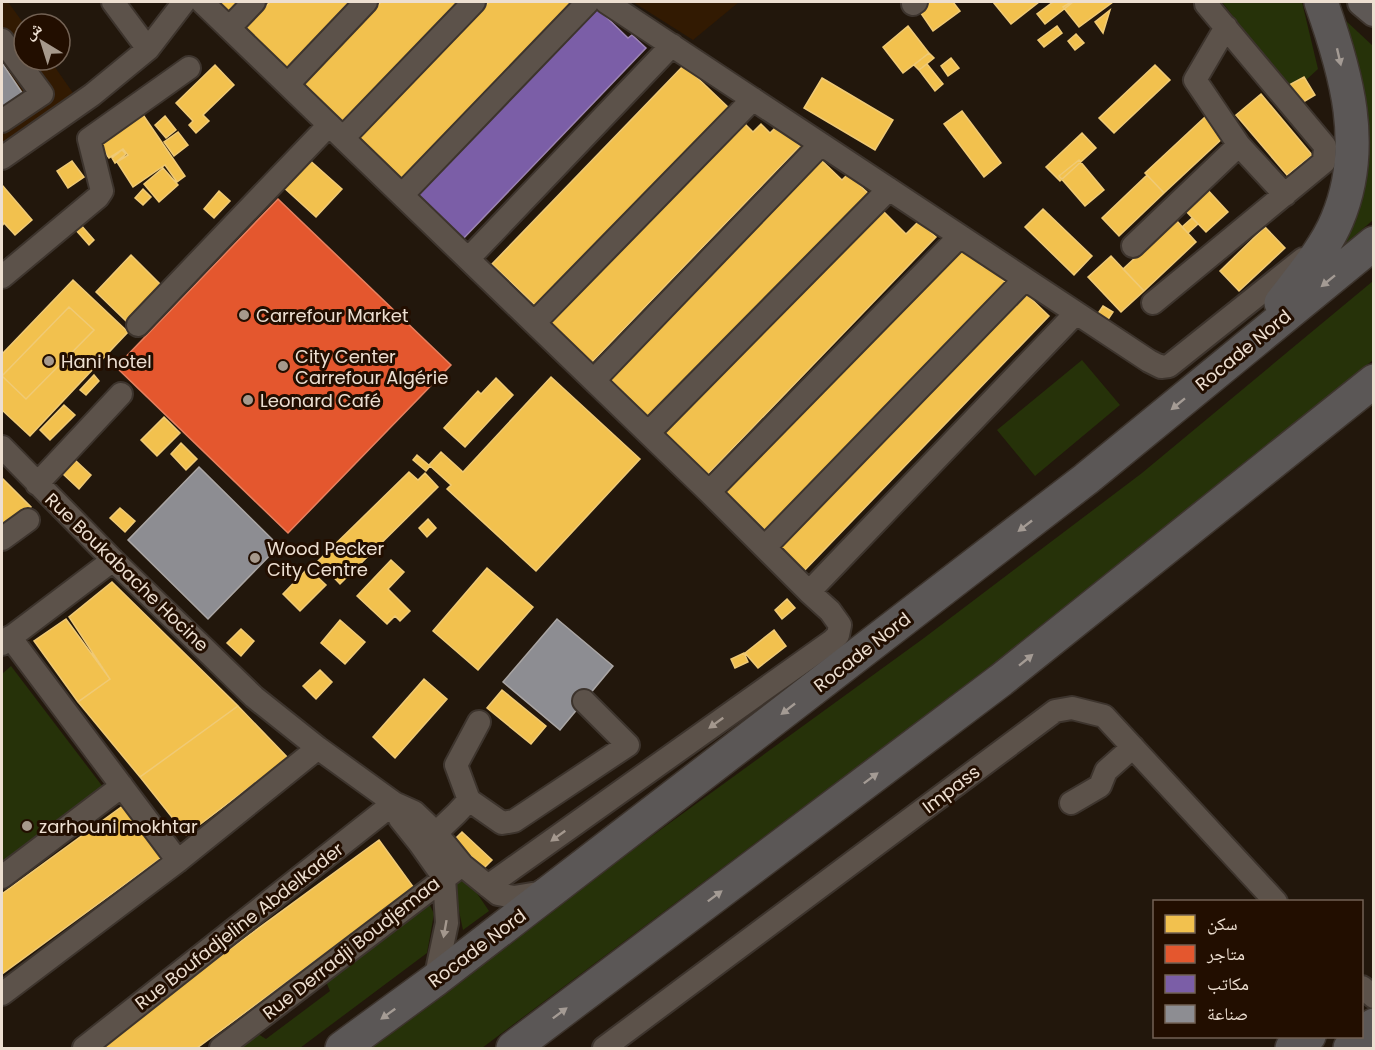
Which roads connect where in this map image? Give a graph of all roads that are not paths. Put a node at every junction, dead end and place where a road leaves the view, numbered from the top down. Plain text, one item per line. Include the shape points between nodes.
1 (113, 2) edge
2 (184, 2) edge
3 (202, 2) edge
4 (254, 2) edge
5 (366, 2) edge
6 (474, 2) edge
7 (588, 2) edge
8 (606, 2) edge
9 (1209, 2) edge
10 (1321, 2) edge
11 (1362, 2) edge
12 (1374, 12) edge
13 (1226, 27) junction
14 (229, 28) junction
15 (2, 40) edge
16 (672, 45) junction
17 (148, 49) junction
18 (189, 68) dead end
19 (288, 84) junction
20 (753, 99) junction
21 (2, 121) edge
22 (336, 131) junction
23 (820, 144) junction
24 (1239, 145) junction
25 (2, 158) edge
26 (888, 189) junction
27 (402, 195) junction
28 (1285, 195) junction
29 (960, 236) junction
30 (1327, 238) junction
31 (1374, 243) edge
32 (1133, 246) dead end
33 (468, 259) junction
34 (2, 277) edge
35 (1024, 280) junction
36 (1153, 303) dead end
37 (1076, 313) junction
38 (534, 323) junction
39 (138, 325) dead end
40 (1240, 353) junction
41 (594, 380) junction
42 (1374, 381) edge
43 (121, 394) dead end
44 (648, 434) junction
45 (2, 447) edge
46 (38, 484) junction
47 (709, 492) junction
48 (28, 520) dead end
49 (2, 539) edge
50 (765, 547) junction
51 (113, 560) junction
52 (809, 592) junction
53 (6, 640) edge
54 (584, 701) dead end
55 (479, 722) dead end
56 (1133, 747) junction
57 (318, 748) junction
58 (122, 786) junction
59 (469, 800) junction
60 (394, 803) junction
61 (1071, 803) dead end
62 (428, 838) junction
63 (178, 861) junction
64 (453, 871) junction
65 (2, 877) edge
66 (567, 879) junction
67 (488, 886) junction
68 (1274, 900) edge
69 (435, 980) junction
70 (2, 994) edge
71 (1374, 1004) edge
72 (1363, 1017) edge
73 (1374, 1025) edge
74 (1363, 1036) edge
75 (1306, 1038) edge
76 (84, 1048) edge
77 (220, 1048) edge
78 (342, 1048) edge
79 (513, 1048) edge
80 (604, 1048) edge
81 (1292, 1048) edge

1 - 17 street
2 - 17 street
3 - 14 street
4 - 14 street
5 - 19 street
6 - 22 street
7 - 27 street
8 - 16 street
9 - 13 street via 1206,4
10 -> 30 highway via 1337,48 1350,108 1353,165 1337,220
11 - 12 main road
13 - 24 street via 1195,80
13 - 28 street via 1325,146 1324,162
14 - 19 street
15 - 21 street via 42,94
16 - 20 street
16 - 33 street
17 - 25 street via 92,95
18 - 34 street via 89,139 102,191
19 - 22 street
20 - 23 street
20 - 38 street
22 - 27 street
22 - 39 street
23 - 26 street
23 - 41 street
24 - 28 street
24 - 32 street
26 - 29 street
26 - 44 street
27 - 33 street
28 - 36 street
29 - 35 street
29 - 47 street
30 - 37 street via 1169,366 1149,361
30 - 40 highway via 1303,275
31 -> 40 highway, Rocade Nord
33 - 38 street
35 - 37 street
35 - 50 street
37 - 52 street
38 - 41 street
40 -> 66 highway, Rocade Nord via 1086,479
41 - 44 street
79 -> 42 highway via 1000,680
43 - 46 street
44 - 47 street
45 - 46 street, Rue Boukabache Hocine
46 - 51 street, Rue Boukabache Hocine
47 - 50 street
48 - 49 street
50 - 52 street
51 - 53 street
51 - 57 street, Rue Boukabache Hocine via 254,696
52 -> 67 street via 840,625 832,641
53 - 58 street
54 - 59 street via 628,746 514,821 502,824
55 - 59 street via 456,765
56 - 61 street via 1107,771 1100,786
56 - 68 street, Impass
56 - 80 street, Impass via 1104,716 1072,708 1055,711
57 - 60 street
57 - 63 street
58 - 63 street
58 - 65 street
59 - 62 street
60 - 62 street, Rue Derradji Boudjemaa via 414,812
60 - 76 street, Rue Boufadjeline Abdelkader
62 - 64 street, Rue Derradji Boudjemaa
63 - 70 street
64 - 67 street
64 -> 69 street
64 - 77 street, Rue Derradji Boudjemaa
66 - 67 street via 514,897 498,894
66 - 69 highway, Rocade Nord
69 -> 78 highway, Rocade Nord
71 - 72 highway
73 - 74 highway
75 - 81 highway

